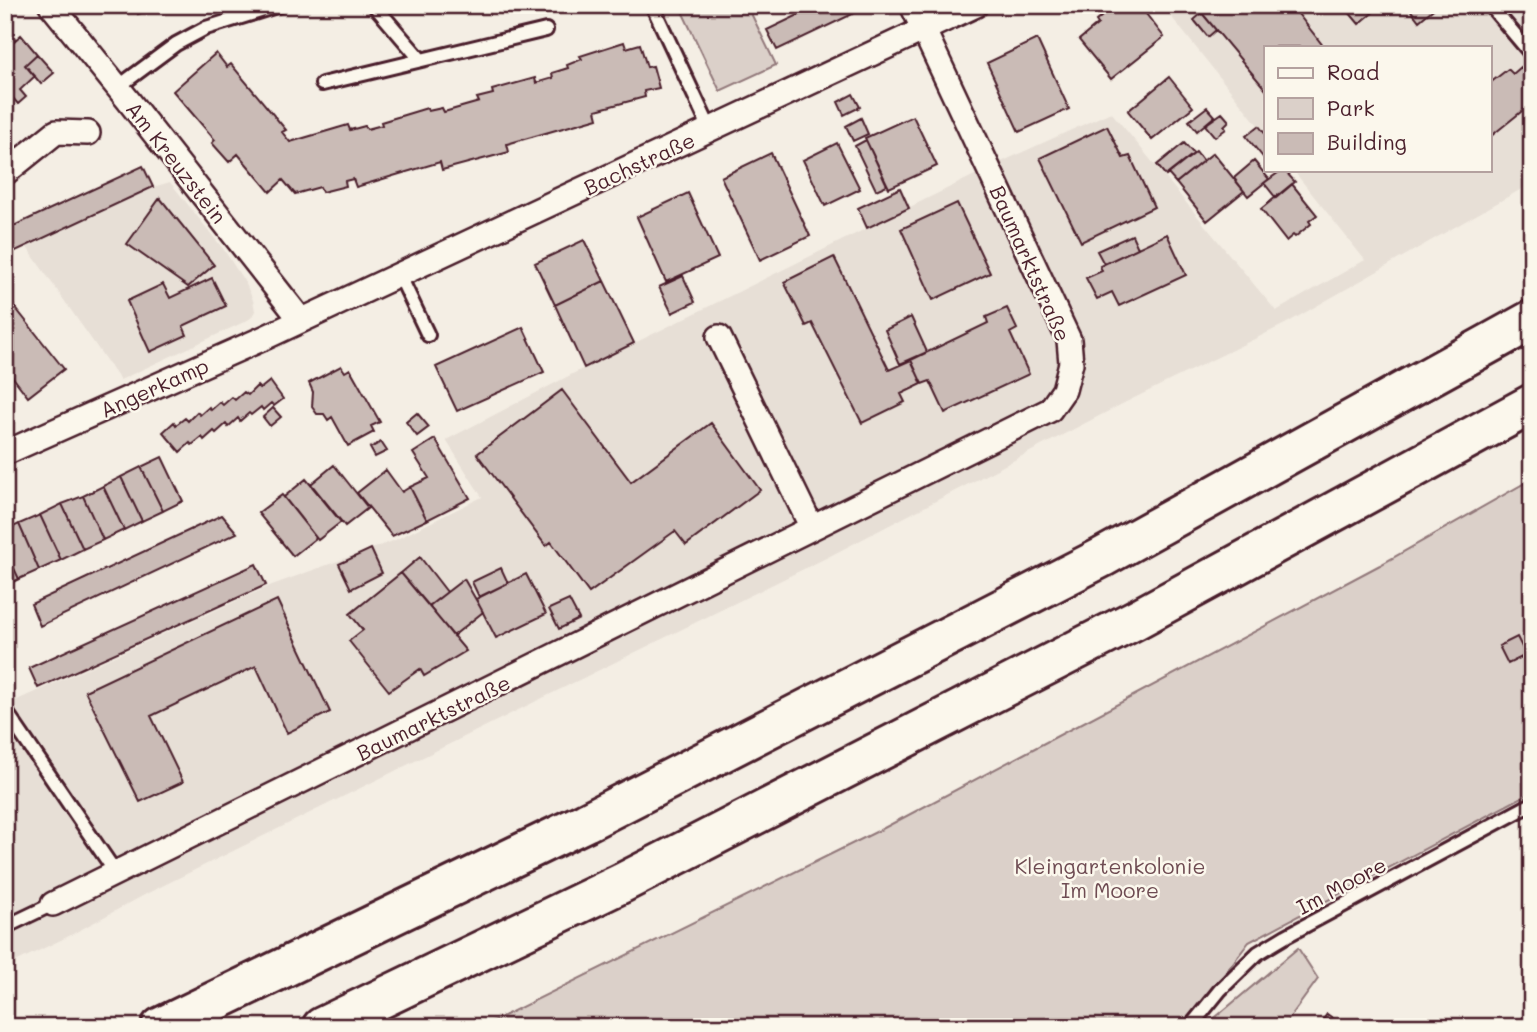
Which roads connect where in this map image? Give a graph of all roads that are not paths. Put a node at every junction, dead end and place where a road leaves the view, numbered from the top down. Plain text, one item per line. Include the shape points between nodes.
1 (51, 5) edge
2 (280, 5) edge
3 (373, 5) edge
4 (652, 5) edge
5 (912, 5) edge
6 (976, 5) edge
7 (1490, 5) edge
8 (923, 29) junction
9 (546, 30) dead end
10 (1532, 55) edge
11 (421, 60) junction
12 (322, 84) dead end
13 (118, 87) junction
14 (710, 129) junction
15 (88, 133) dead end
16 (5, 173) edge
17 (399, 274) junction
18 (302, 320) junction
19 (1532, 320) edge
20 (428, 335) dead end
21 (719, 337) dead end
22 (1532, 404) edge
23 (5, 453) edge
24 (812, 528) junction
25 (5, 710) edge
26 (1532, 804) edge
27 (116, 873) junction
28 (53, 904) joint
29 (5, 927) edge
30 (161, 1027) edge
31 (323, 1027) edge
32 (1190, 1027) edge

1 - 13 street, Am Kreuzstein
2 - 13 lane via 196,33
3 - 11 lane
4 - 14 lane
5 - 8 street, Baumarktstraße
6 - 8 street, Bachstraße
7 - 10 lane
8 - 14 street, Bachstraße
8 - 24 street, Baumarktstraße via 1069,340 1071,363 1065,390 1049,410
9 - 11 lane
11 - 12 lane
13 - 18 street, Am Kreuzstein
14 - 17 street, Bachstraße
15 - 16 street via 56,132
17 - 18 street, Bachstraße
17 - 20 lane
18 - 23 street, Angerkamp
19 - 30 highway via 1103,557 586,822
21 - 24 street
22 - 31 highway via 1135,620 622,883
24 - 27 street, Baumarktstraße
25 - 27 lane
26 - 32 lane, Im Moore via 1258,953
27 - 28 street, Baumarktstraße
28 - 29 lane

